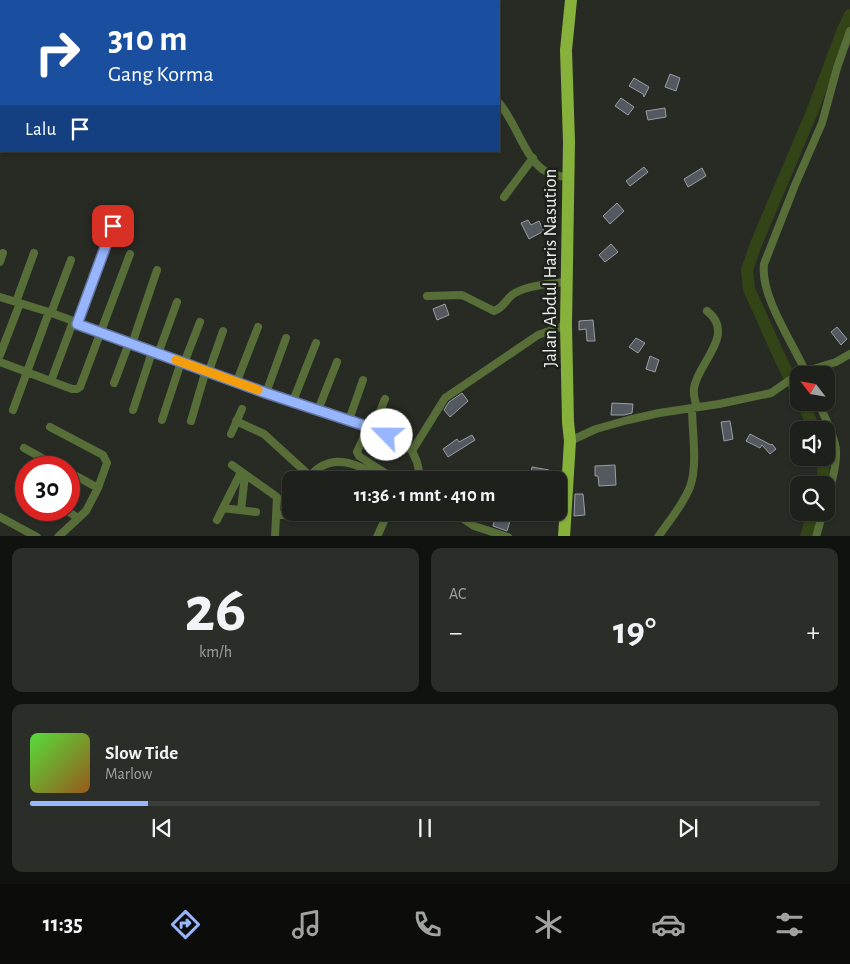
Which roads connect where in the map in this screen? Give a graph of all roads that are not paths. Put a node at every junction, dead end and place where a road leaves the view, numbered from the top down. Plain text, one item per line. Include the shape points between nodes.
1 (571, 0) edge
2 (850, 31) edge
3 (500, 104) edge
4 (533, 158) junction
5 (568, 178) junction
6 (504, 197) dead end
7 (113, 226) dead end
8 (3, 253) dead end
9 (34, 253) dead end
10 (130, 254) dead end
11 (71, 260) dead end
12 (0, 262) edge
13 (157, 270) dead end
14 (567, 282) junction
15 (426, 296) dead end
16 (0, 297) edge
17 (18, 302) junction
18 (177, 302) dead end
19 (707, 311) dead end
20 (50, 313) junction
21 (200, 322) dead end
22 (75, 323) junction
23 (566, 325) junction
24 (258, 327) dead end
25 (223, 331) dead end
26 (100, 332) junction
27 (286, 338) dead end
28 (130, 343) junction
29 (316, 343) dead end
30 (155, 353) junction
31 (850, 354) edge
32 (0, 355) edge
33 (0, 362) edge
34 (182, 362) junction
35 (337, 362) dead end
36 (801, 366) edge
37 (824, 366) edge
38 (207, 371) junction
39 (26, 372) junction
40 (363, 380) dead end
41 (51, 381) junction
42 (790, 381) edge
43 (237, 382) junction
44 (114, 383) dead end
45 (266, 393) junction
46 (385, 399) dead end
47 (293, 401) junction
48 (694, 408) junction
49 (242, 409) dead end
50 (13, 410) dead end
51 (133, 410) dead end
52 (318, 410) junction
53 (822, 411) edge
54 (162, 420) dead end
55 (349, 420) junction
56 (191, 421) dead end
57 (236, 421) junction
58 (50, 427) dead end
59 (371, 428) junction
60 (232, 434) dead end
61 (570, 442) junction
62 (24, 448) dead end
63 (412, 451) junction
64 (38, 456) edge
65 (232, 465) dead end
66 (302, 471) edge
67 (317, 471) edge
68 (368, 471) edge
69 (382, 471) edge
70 (419, 471) edge
71 (243, 473) junction
72 (831, 476) edge
73 (80, 478) edge
74 (98, 488) junction
75 (223, 508) junction
76 (241, 510) junction
77 (256, 512) dead end
78 (276, 514) junction
79 (282, 515) edge
80 (80, 516) edge
81 (0, 517) edge
82 (217, 520) dead end
83 (75, 521) edge
84 (384, 521) edge
85 (466, 521) edge
86 (820, 521) edge
87 (37, 536) edge
88 (58, 536) edge
89 (275, 536) edge
90 (378, 536) edge
91 (508, 536) edge
92 (564, 536) edge
93 (658, 536) edge
94 (816, 536) edge

1 - 5 main road, Jalan Abdul Haris Nasution via 566,50
2 - 36 street via 822,123 764,264 764,283
3 - 4 street
4 - 5 street via 545,171
4 - 6 street
5 - 14 main road, Jalan Abdul Haris Nasution
7 - 22 street
8 - 12 street
9 - 17 street
10 - 26 street
11 - 20 street
13 - 28 street
14 - 15 street via 517,292 494,311 462,294
14 - 23 main road, Jalan Abdul Haris Nasution
16 - 17 street
17 - 20 street
17 - 32 street
18 - 30 street
19 - 48 street via 714,316 718,326 717,341 694,386
20 - 22 street
20 - 39 street
21 - 34 street
22 - 26 street
22 - 41 street
23 - 61 main road, Jalan Abdul Haris Nasution
23 - 63 street via 538,335 445,398
24 - 43 street
25 - 38 street
26 - 28 street
26 - 41 street via 77,390
27 - 45 street
28 - 30 street
28 - 44 street
29 - 47 street
30 - 34 street
30 - 51 street
31 - 37 street
33 - 39 street
34 - 38 street
34 - 54 street
35 - 52 street
38 - 43 street
38 - 56 street
39 - 41 street
39 - 50 street
40 - 55 street
42 - 48 street via 771,393
43 - 45 street
45 - 47 street
46 - 59 street
47 - 52 street
48 - 61 street via 628,420 596,429
48 - 93 street via 690,485
49 - 57 street
52 - 55 street
53 - 72 street via 835,444
55 - 59 street
57 - 60 street
57 - 66 street via 264,434
58 - 74 street via 103,456 107,463
59 - 63 street via 402,442
59 - 69 street via 357,452
61 - 92 main road, Jalan Abdul Haris Nasution
62 - 64 street
63 - 70 street
65 - 71 street
67 - 68 street via 337,461
71 - 75 street
71 - 76 street
71 - 78 street via 277,497
73 - 74 street
74 - 80 street
75 - 76 street
75 - 82 street
76 - 77 street
78 - 79 street
78 - 89 street
81 - 87 street
83 - 88 street
84 - 90 street
85 - 91 street
86 - 94 street

